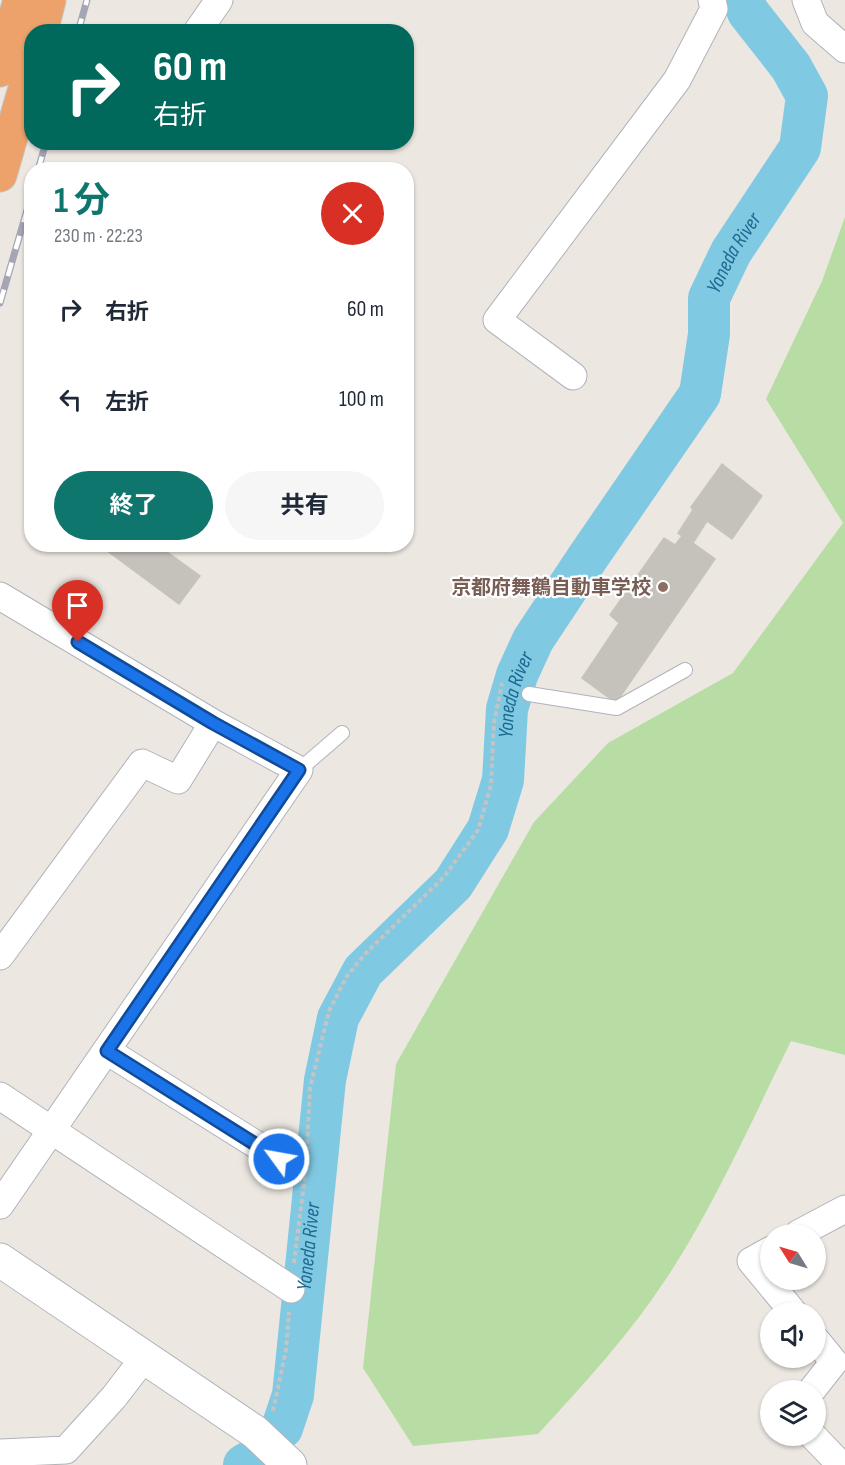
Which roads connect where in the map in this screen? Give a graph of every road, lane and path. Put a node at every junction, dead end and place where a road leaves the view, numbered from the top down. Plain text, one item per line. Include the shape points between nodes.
1 (20, 0) edge
2 (50, 0) edge
3 (219, 0) edge
4 (712, 0) edge
5 (806, 0) edge
6 (43, 24) edge
7 (202, 24) edge
8 (845, 49) edge
9 (9, 58) edge
10 (0, 175) edge
11 (573, 376) dead end
12 (0, 596) edge
13 (686, 670) dead end
14 (502, 682) dead end
15 (529, 694) dead end
16 (213, 723) junction
17 (342, 733) dead end
18 (299, 770) junction
19 (0, 956) edge
20 (107, 1051) junction
21 (0, 1096) edge
22 (51, 1131) junction
23 (279, 1159) dead end
24 (0, 1205) edge
25 (845, 1209) edge
26 (817, 1224) edge
27 (760, 1256) edge
28 (0, 1260) edge
29 (760, 1272) edge
30 (291, 1289) junction
31 (775, 1290) edge
32 (785, 1302) edge
33 (826, 1352) edge
34 (144, 1358) junction
35 (820, 1380) edge
36 (255, 1432) junction
37 (823, 1446) edge
38 (6, 1447) edge
39 (291, 1465) edge
40 (841, 1465) edge

1 - 9 highway
2 - 6 highway
3 - 7 street
4 - 11 street via 714,9 677,80 497,320
5 - 8 street via 815,23
9 - 10 highway
12 - 16 street
13 - 15 lane via 617,708
14 - 30 path via 494,723 491,785 478,830 444,877 365,954 347,976 329,1011 310,1088 306,1167
16 - 18 street
16 - 19 street via 178,780 142,763
17 - 18 lane
18 - 20 street
20 - 22 street
20 - 23 street
21 - 22 street
22 - 24 street
22 - 30 street
25 - 26 street
27 - 29 street via 751,1261
28 - 34 street
30 - 36 path via 286,1350 273,1414
31 - 32 street
33 - 35 street via 834,1362
34 - 36 street
34 - 38 street via 66,1450
36 - 39 street
37 - 40 street

